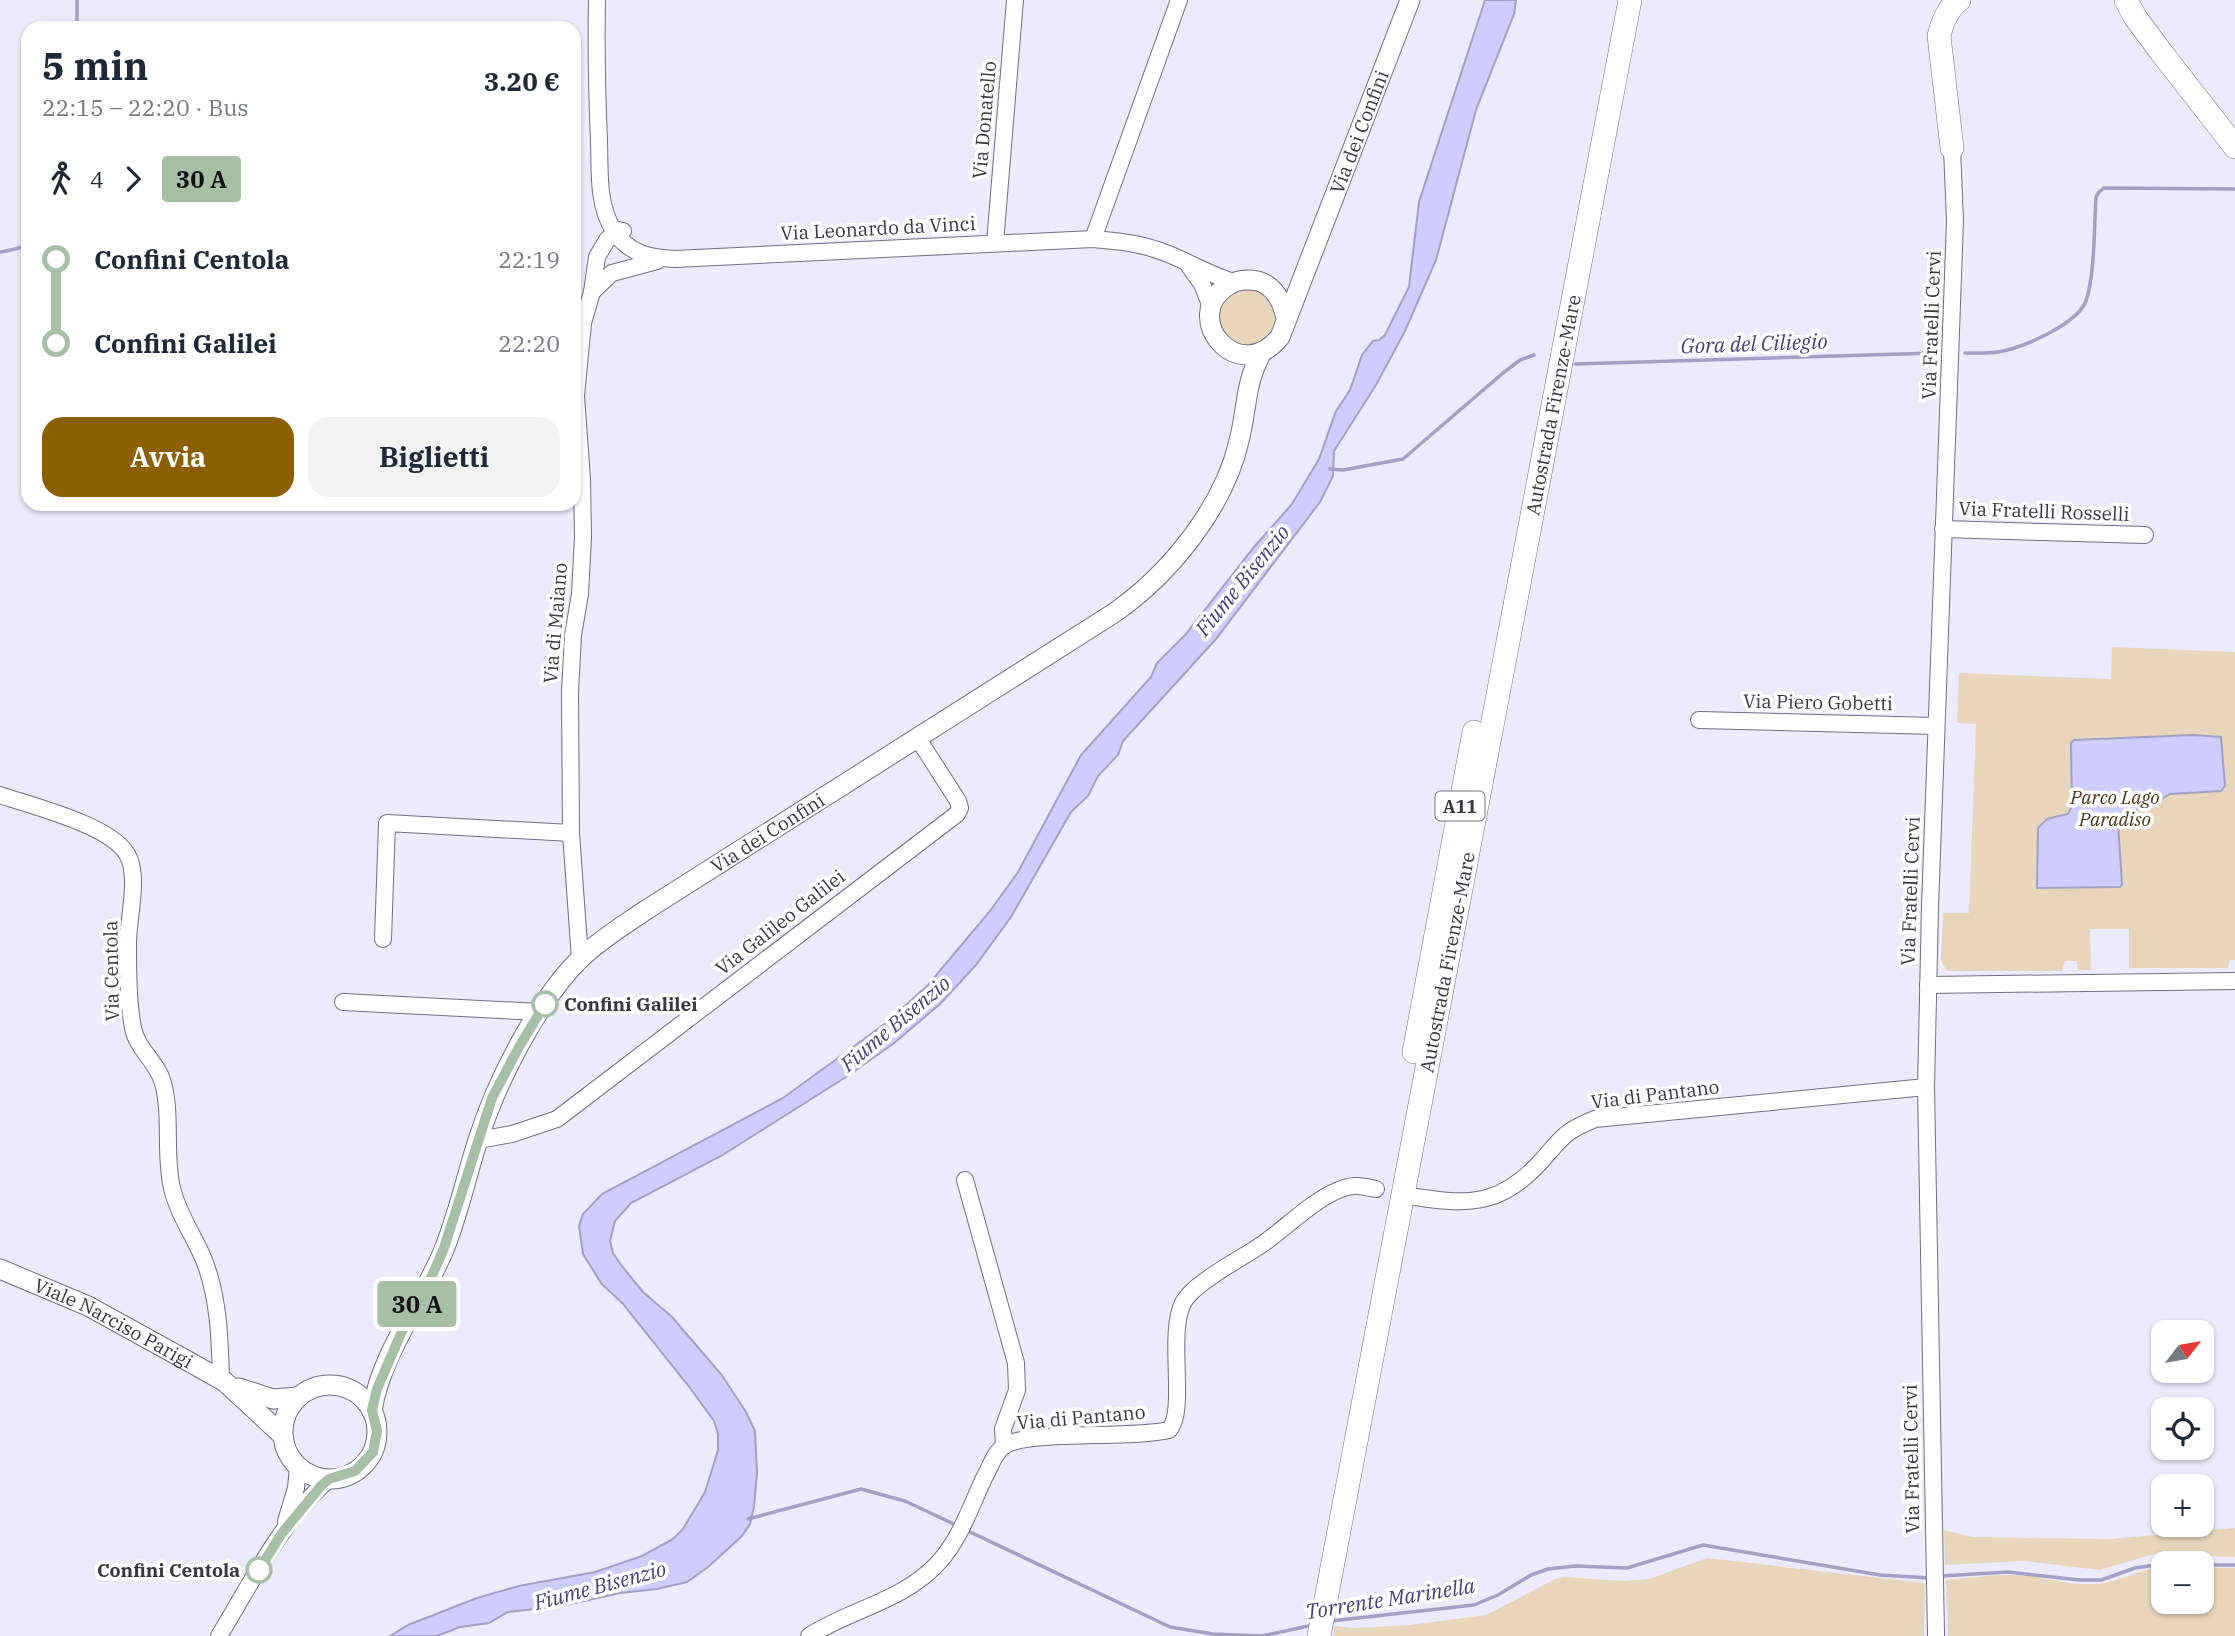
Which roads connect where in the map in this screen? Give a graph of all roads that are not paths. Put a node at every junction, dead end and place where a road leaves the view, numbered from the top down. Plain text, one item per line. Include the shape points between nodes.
1 (597, 0) edge
2 (1015, 0) edge
3 (1179, 0) edge
4 (1409, 0) edge
5 (1615, 0) edge
6 (1630, 0) edge
7 (1959, 0) edge
8 (2109, 0) edge
9 (2130, 8) edge
10 (2235, 146) edge
11 (1952, 148) joint
12 (614, 232) junction
13 (1093, 239) junction
14 (995, 243) junction
15 (630, 248) junction
16 (666, 258) junction
17 (1188, 264) junction
18 (1308, 264) junction
19 (612, 273) junction
20 (1234, 282) junction
21 (1267, 285) junction
22 (592, 292) junction
23 (1211, 307) junction
24 (1286, 318) junction
25 (581, 344) edge
26 (1231, 352) junction
27 (1262, 352) junction
28 (1242, 428) junction
29 (581, 465) edge
30 (1943, 529) junction
31 (2145, 535) dead end
32 (1699, 720) dead end
33 (1936, 726) junction
34 (917, 737) junction
35 (0, 795) edge
36 (571, 833) junction
37 (383, 939) dead end
38 (580, 959) junction
39 (2235, 981) edge
40 (1928, 985) junction
41 (343, 1002) dead end
42 (540, 1012) junction
43 (1926, 1087) junction
44 (478, 1140) junction
45 (965, 1180) dead end
46 (1376, 1189) dead end
47 (1416, 1197) dead end
48 (0, 1269) edge
49 (403, 1329) junction
50 (223, 1381) junction
51 (346, 1387) junction
52 (298, 1397) junction
53 (372, 1410) junction
54 (281, 1434) junction
55 (1004, 1446) junction
56 (298, 1468) junction
57 (329, 1479) junction
58 (282, 1533) junction
59 (1317, 1608) junction
60 (219, 1636) edge
61 (809, 1636) edge
62 (1304, 1636) edge
63 (1319, 1636) edge
64 (1936, 1636) edge

1 - 12 street via 600,187
2 - 14 street, Via Donatello
3 - 13 street
4 - 18 main road, Via dei Confini
5 - 59 highway, Autostrada Firenze-Mare / A11
6 - 59 highway, Autostrada Firenze-Mare / A11
7 - 11 highway via 1952,5 1940,37
8 - 9 highway
9 - 10 highway
11 - 30 street, Via Fratelli Cervi via 1955,221
12 - 15 street
12 - 16 street via 623,231
12 - 22 street, Via di Maiano via 598,254
13 - 14 street, Via Leonardo da Vinci
13 - 17 street, Via Leonardo da Vinci via 1135,243
14 - 16 street, Via Leonardo da Vinci
15 - 16 street via 649,258
15 - 19 street
16 - 19 street
17 - 20 street, Via Leonardo da Vinci
17 - 23 street
18 - 21 main road via 1288,281
18 - 24 main road, Via dei Confini
19 - 22 street
20 - 21 main road
20 - 23 main road via 1220,292
21 - 24 main road via 1282,302
22 - 25 street, Via di Maiano
23 - 26 main road, Via dei Confini via 1214,334
24 - 27 main road, Via dei Confini via 1280,337
26 - 27 main road
26 - 28 main road, Via dei Confini via 1241,388
27 - 28 main road, Via dei Confini via 1249,380
28 - 34 main road, Via dei Confini via 1230,470 1199,527 1149,586 1114,613
29 - 36 street, Via di Maiano via 583,537 570,692
30 - 31 street, Via Fratelli Rosselli
30 - 33 street, Via Fratelli Cervi
32 - 33 street, Via Piero Gobetti
33 - 40 street, Via Fratelli Cervi
34 - 38 main road, Via dei Confini via 646,910
34 - 44 street, Via Galileo Galilei via 958,801 957,814 557,1119
35 - 50 street, Via Centola via 110,836 129,857 133,1030 162,1079 171,1185 205,1262
36 - 37 street via 387,823
36 - 38 street, Via di Maiano
38 - 42 main road, Via dei Confini
39 - 40 street
40 - 43 street, Via Fratelli Cervi
41 - 42 street
42 - 44 main road, Via dei Confini via 492,1098
43 - 47 street, Via di Pantano via 1595,1119 1573,1128 1528,1175 1490,1198 1467,1203
43 - 64 street, Via Fratelli Cervi
44 - 49 main road, Via dei Confini via 444,1248
45 - 55 street via 1016,1363 1017,1390 1003,1429
46 - 55 street, Via di Pantano via 1345,1187 1330,1195 1200,1284 1183,1302 1177,1322 1178,1376 1169,1430 1025,1440
48 - 50 main road, Viale Narciso Parigi via 88,1306
49 - 51 main road, Via dei Confini via 370,1373
49 - 53 main road, Via dei Confini
50 - 52 main road, Viale Narciso Parigi via 273,1399
50 - 54 main road, Viale Narciso Parigi
51 - 52 main road via 320,1385
51 - 53 main road
52 - 54 main road
53 - 57 main road, Via dei Confini via 377,1431 370,1456 355,1471
54 - 56 main road via 287,1454
55 - 61 street, Via di Pantano via 953,1544 926,1576
56 - 57 main road
56 - 58 street, Via dei Confini
57 - 58 street, Via dei Confini
58 - 60 street, Via dei Confini
59 - 62 highway, Autostrada Firenze-Mare / A11
59 - 63 highway, Autostrada Firenze-Mare / A11

